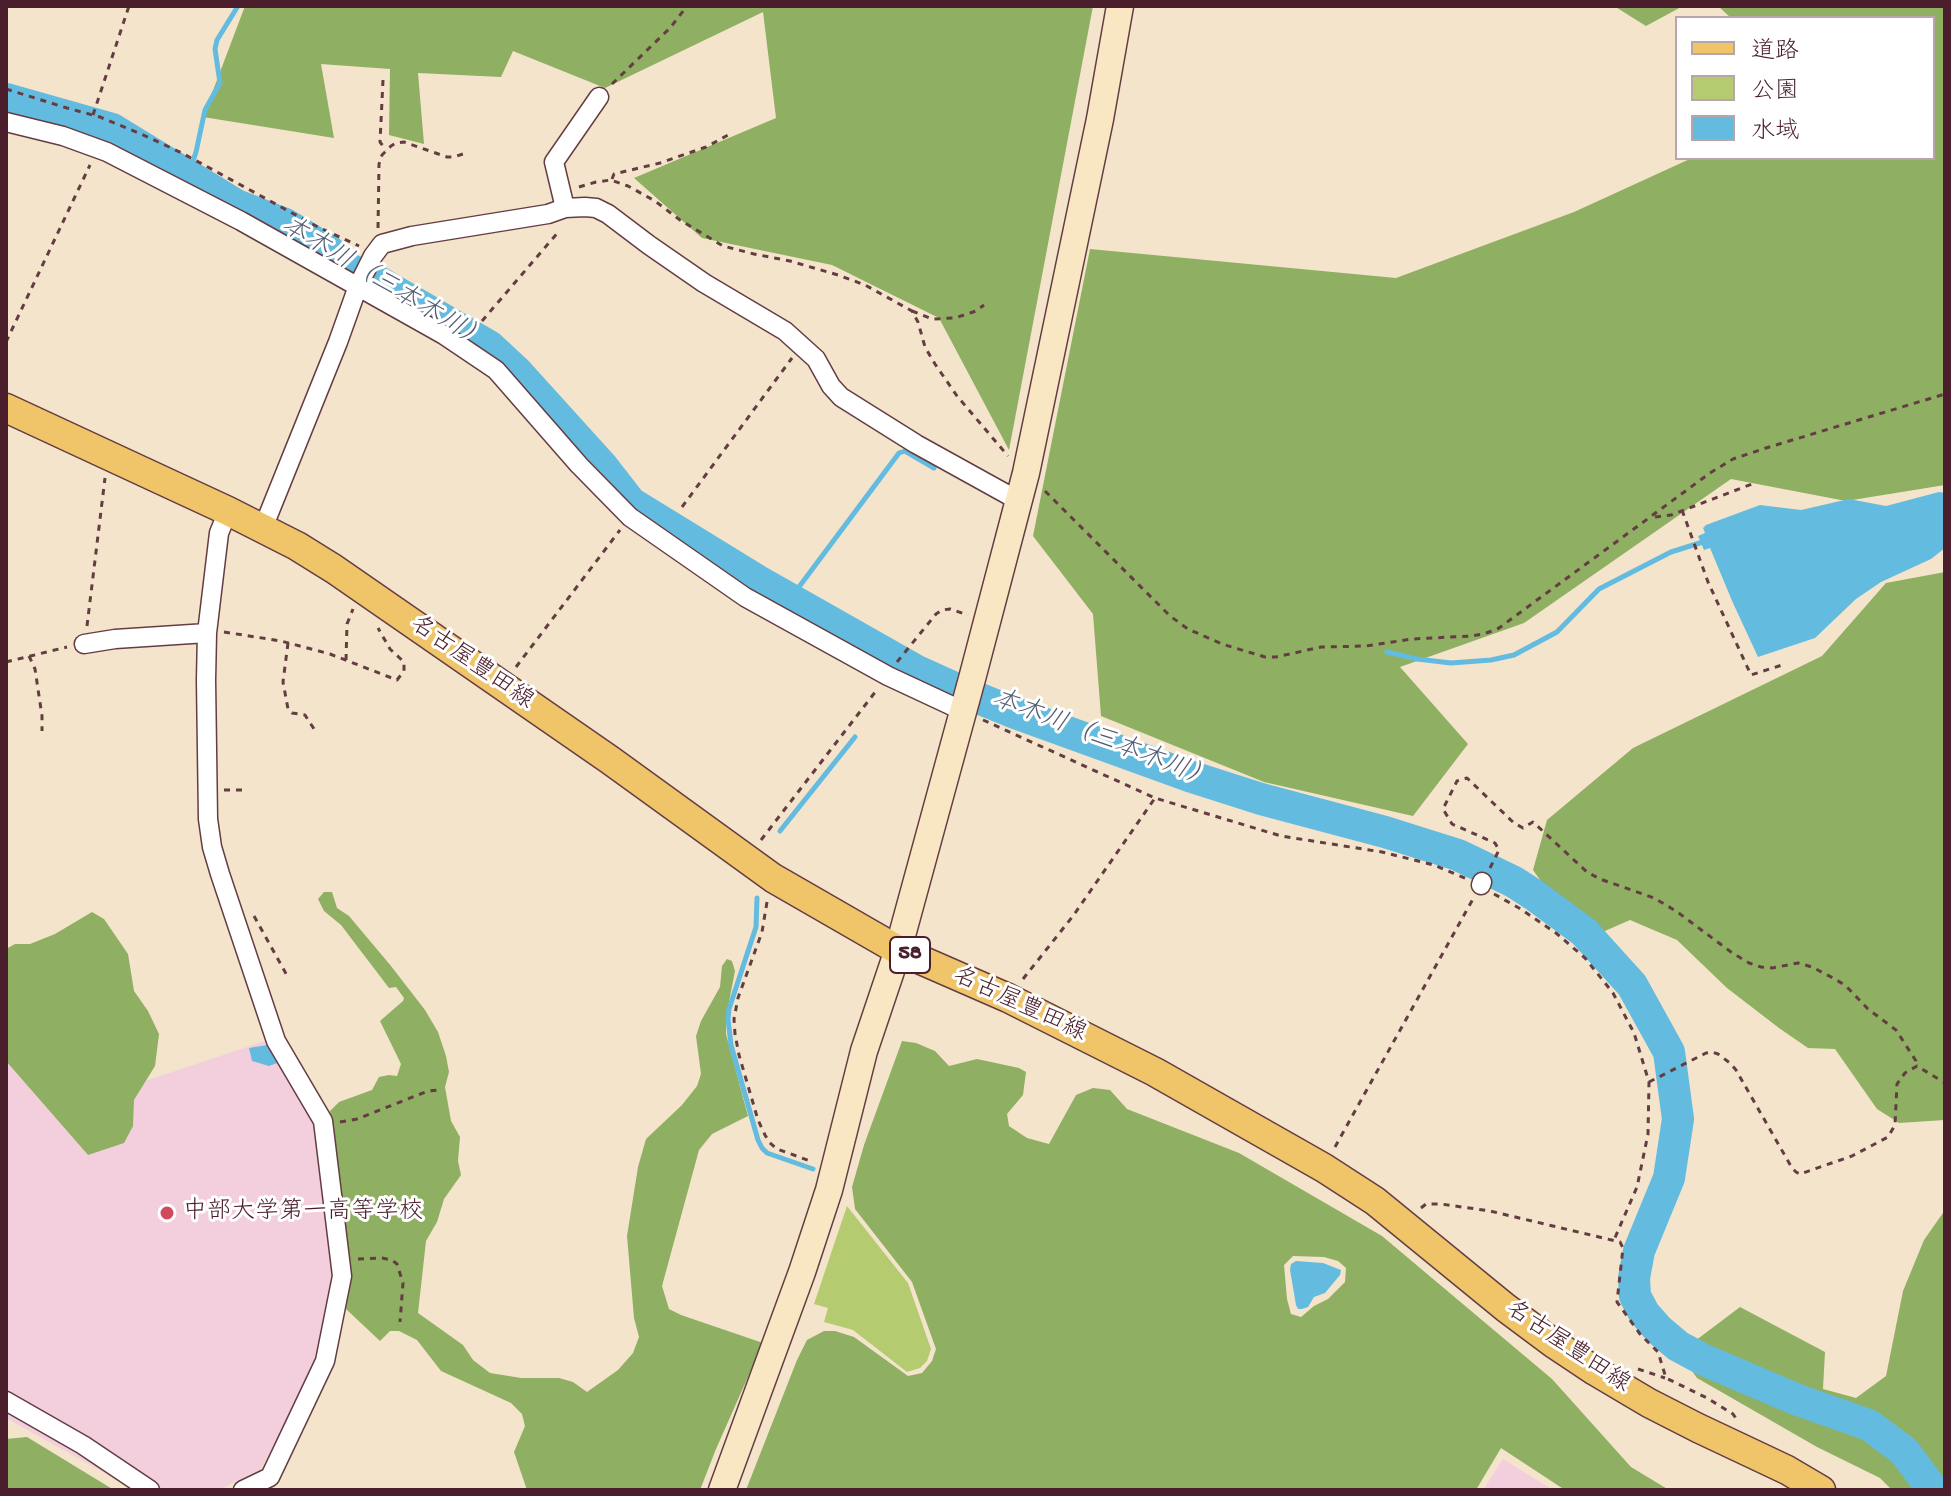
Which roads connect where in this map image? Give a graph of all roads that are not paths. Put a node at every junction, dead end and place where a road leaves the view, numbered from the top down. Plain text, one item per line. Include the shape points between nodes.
1 (1120, 6) edge
2 (599, 97) road end
3 (6, 122) edge
4 (563, 201) junction
5 (358, 286) junction
6 (6, 408) edge
7 (1019, 501) junction
8 (228, 511) junction
9 (263, 528) junction
10 (208, 632) junction
11 (84, 644) road end
12 (964, 710) junction
13 (898, 950) junction
14 (6, 1401) edge
15 (150, 1490) edge
16 (243, 1490) edge
17 (722, 1490) edge
18 (1821, 1490) edge

1 - 7 street
2 - 4 street via 554,162
3 - 5 street via 63,136 128,162
4 - 5 street via 548,214 412,236 377,251
4 - 7 street via 608,214 704,283 785,331 816,359 841,397
5 - 9 street
5 - 12 street via 496,370 630,517 745,597 888,676
6 - 8 main road, 名古屋豊田線 / 58
7 - 12 street
8 - 9 main road, 名古屋豊田線 / 58
8 - 10 street via 219,533
9 - 13 main road, 名古屋豊田線 / 58 via 310,554 502,685 778,881
10 - 11 street
10 - 16 street via 212,847 276,1041 323,1124 342,1276 325,1361 270,1477
12 - 13 street
13 - 17 street via 802,1272
13 - 18 main road, 名古屋豊田線 / 58 via 1155,1072 1324,1168 1375,1201 1553,1343 1649,1403
14 - 15 street

